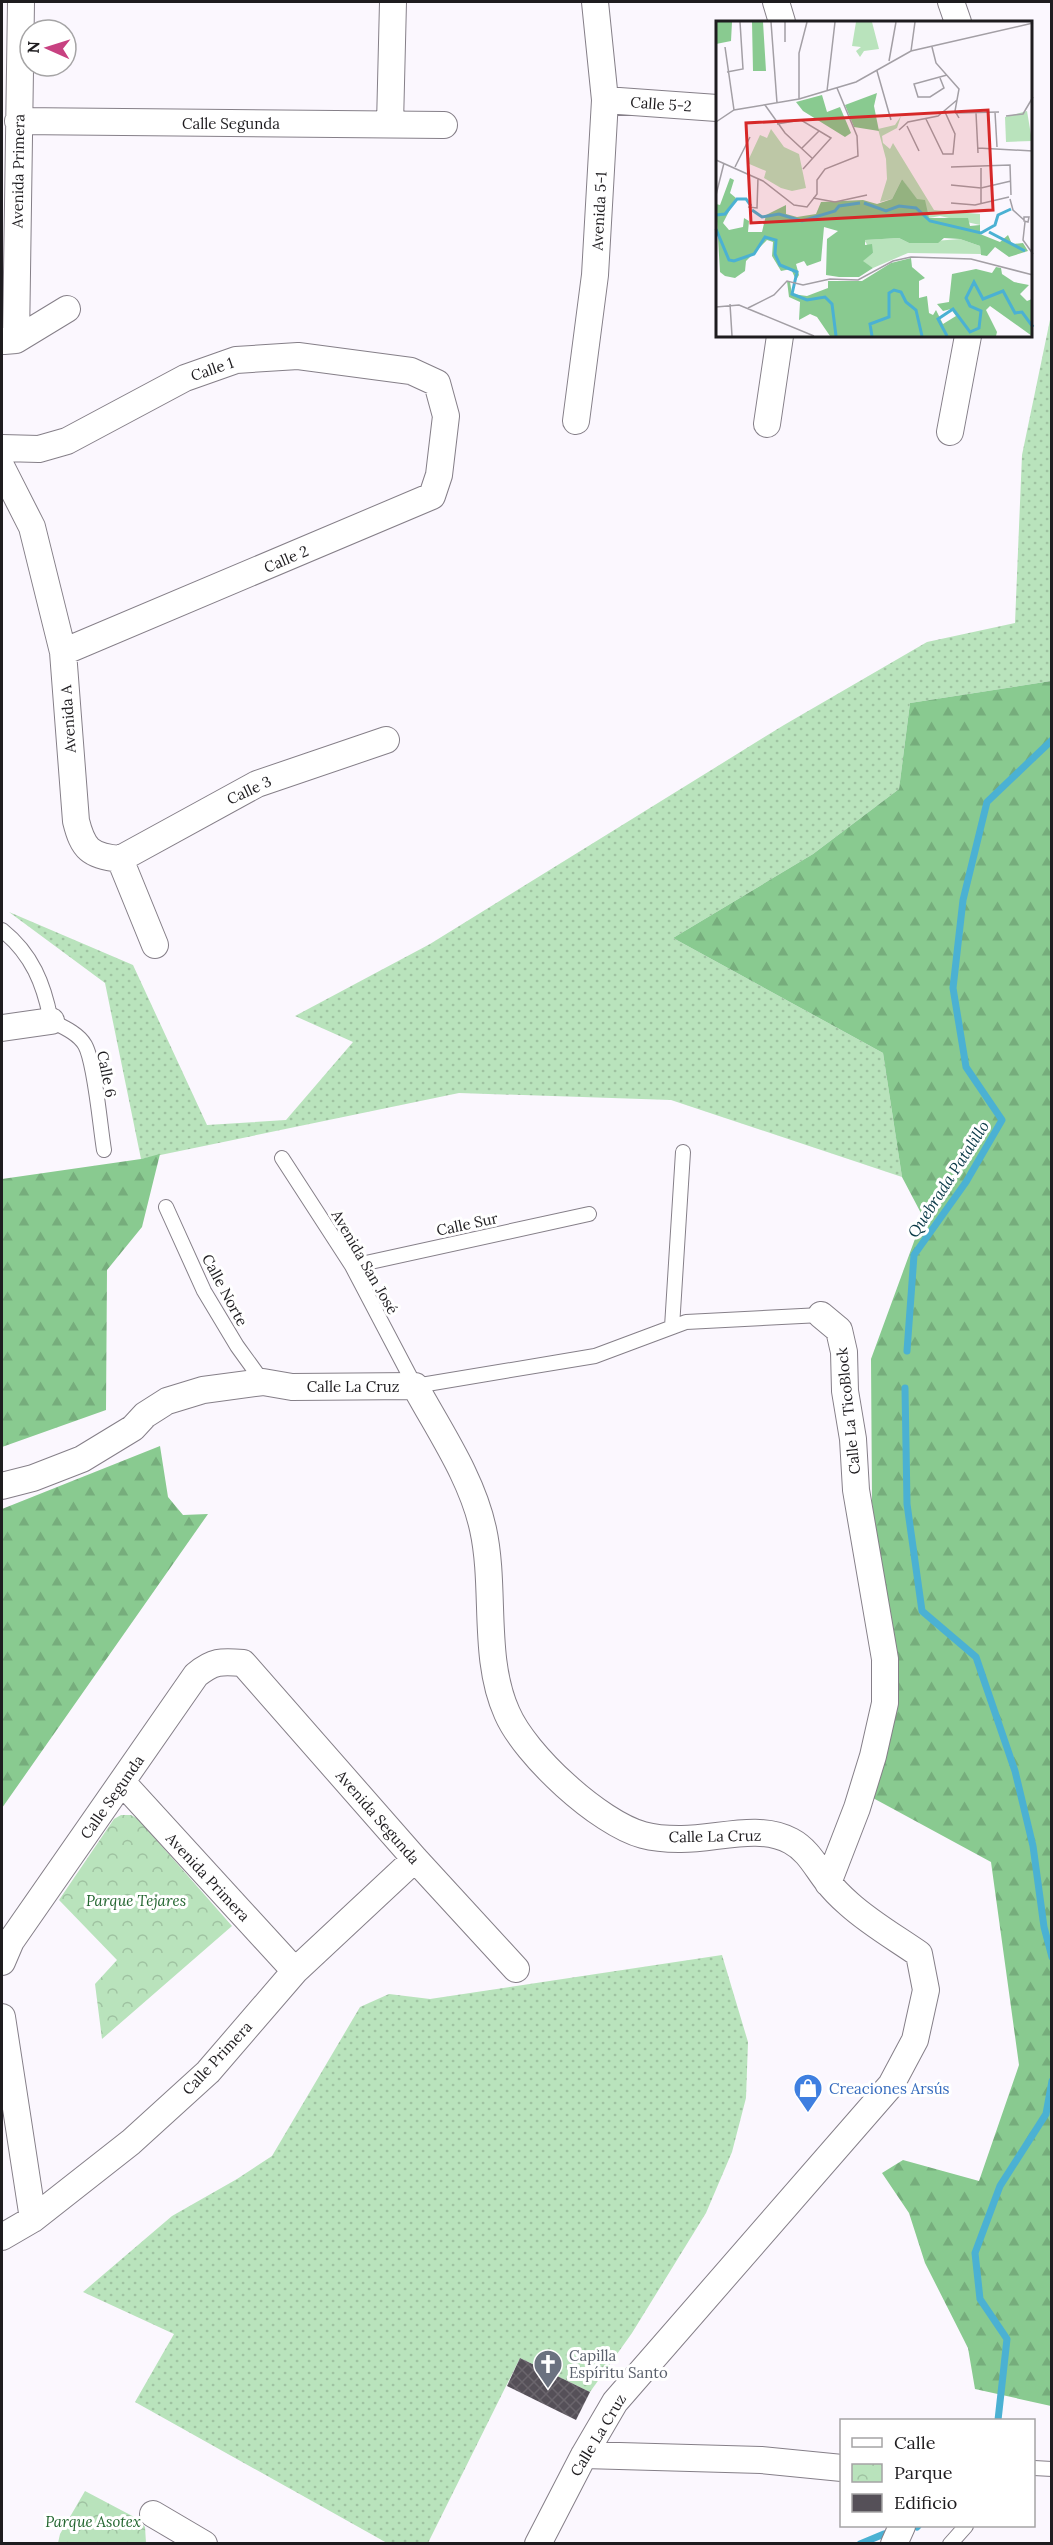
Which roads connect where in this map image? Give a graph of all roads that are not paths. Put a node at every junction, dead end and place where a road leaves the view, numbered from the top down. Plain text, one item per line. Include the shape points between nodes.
1 (21, 2) edge
2 (393, 2) edge
3 (595, 2) edge
4 (776, 2) edge
5 (951, 2) edge
6 (782, 21) edge
7 (958, 21) edge
8 (605, 100) junction
9 (716, 108) edge
10 (18, 122) junction
11 (390, 124) junction
12 (444, 125) dead end
13 (67, 309) dead end
14 (780, 338) edge
15 (968, 338) edge
16 (9, 340) edge
17 (446, 416) joint
18 (576, 421) dead end
19 (767, 424) dead end
20 (950, 432) dead end
21 (2, 448) edge
22 (2, 468) edge
23 (63, 652) junction
24 (386, 740) dead end
25 (120, 859) junction
26 (2, 930) edge
27 (155, 945) dead end
28 (51, 1021) junction
29 (2, 1028) edge
30 (104, 1150) dead end
31 (683, 1152) dead end
32 (282, 1158) dead end
33 (166, 1207) dead end
34 (589, 1214) dead end
35 (352, 1266) junction
36 (821, 1315) joint
37 (672, 1328) junction
38 (263, 1382) junction
39 (415, 1386) junction
40 (2, 1486) edge
41 (243, 1663) joint
42 (122, 1782) junction
43 (415, 1859) junction
44 (828, 1884) junction
45 (2, 1962) edge
46 (516, 1969) dead end
47 (294, 1971) junction
48 (2, 2017) edge
49 (33, 2218) junction
50 (2, 2237) edge
51 (584, 2455) junction
52 (840, 2468) edge
53 (1035, 2468) edge
54 (1052, 2469) edge
55 (153, 2514) dead end
56 (902, 2527) edge
57 (965, 2527) edge
58 (204, 2544) edge
59 (538, 2544) edge
60 (894, 2544) edge
61 (950, 2544) edge

1 - 10 street, Avenida Primera
2 - 11 street
3 - 8 street, Avenida 5-1
4 - 6 street
5 - 7 street
8 - 9 street, Calle 5-2
8 - 18 street, Avenida 5-1 via 595,275
10 - 11 street, Calle Segunda
10 - 16 street, Avenida Primera
11 - 12 street, Calle Segunda
13 - 16 street
14 - 19 street
15 - 20 street
17 - 21 street, Calle 1 via 437,383 411,371 298,356 236,360 185,378 67,441 39,449
17 - 23 street, Calle 2 via 439,475 432,496
22 - 23 street, Avenida A via 32,527
23 - 25 street, Avenida A via 76,821 82,844 100,857
24 - 25 street, Calle 3 via 257,784
25 - 27 street
26 - 28 lane via 18,943 35,968
28 - 29 street
28 - 30 lane, Calle 6 via 85,1045
31 - 37 lane
32 - 35 lane, Avenida San José
33 - 38 lane, Calle Norte via 204,1291
34 - 35 lane, Calle Sur
35 - 39 lane, Avenida San José
36 - 37 lane, Calle La TicoBlock via 686,1322
36 - 44 street, Calle La TicoBlock via 839,1330 844,1352 856,1490 885,1659 885,1703 873,1756
37 - 39 lane, Calle La TicoBlock via 595,1356
38 - 39 street, Calle La Cruz via 292,1387
38 - 40 street, Calle La Cruz via 203,1390 167,1401 133,1428 82,1459
39 - 44 street, Calle La Cruz via 470,1486 483,1529 495,1672 507,1713 527,1746 569,1789 602,1815 642,1835 680,1839 739,1833 776,1835 807,1852
41 - 42 street, Calle Segunda via 209,1664 196,1675
41 - 43 street, Avenida Segunda
42 - 45 street, Calle Segunda via 11,1941
42 - 47 street, Avenida Primera
43 - 46 street, Avenida Segunda
43 - 47 street, Calle Primera
44 - 51 street, Calle La Cruz via 850,1905 919,1954 926,1990 915,2040 891,2085 615,2402
47 - 49 street, Calle Primera via 208,2072 131,2142
48 - 49 street
49 - 50 street, Calle Primera
51 - 52 street via 761,2460
51 - 59 street, Calle La Cruz
53 - 54 lane
55 - 58 street
56 - 60 street
57 - 61 lane

